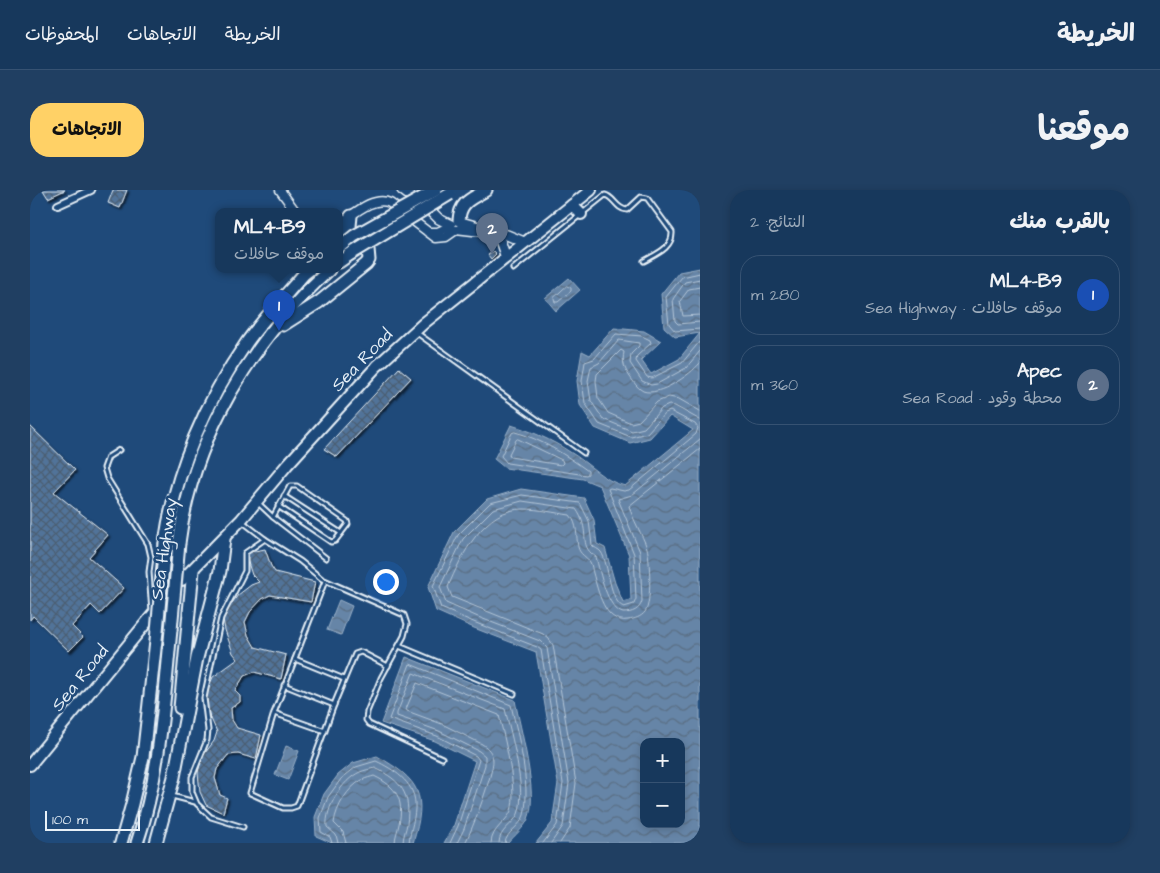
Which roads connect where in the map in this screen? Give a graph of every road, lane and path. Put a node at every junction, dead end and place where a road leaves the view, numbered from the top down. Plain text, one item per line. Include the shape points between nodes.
1 (91, 190) edge
2 (280, 190) edge
3 (402, 190) edge
4 (436, 190) edge
5 (486, 190) edge
6 (590, 190) edge
7 (453, 192) edge
8 (284, 197) junction
9 (58, 204) dead end
10 (572, 205) junction
11 (289, 208) edge
12 (293, 208) edge
13 (581, 214) junction
14 (351, 216) junction
15 (343, 223) edge
16 (456, 225) junction
17 (343, 228) edge
18 (352, 234) junction
19 (524, 242) junction
20 (343, 245) edge
21 (506, 258) junction
22 (343, 259) edge
23 (644, 261) dead end
24 (513, 269) dead end
25 (304, 273) edge
26 (327, 273) edge
27 (414, 331) junction
28 (270, 334) junction
29 (119, 450) dead end
30 (584, 453) dead end
31 (284, 496) junction
32 (257, 501) junction
33 (278, 506) junction
34 (273, 517) junction
35 (241, 520) junction
36 (341, 533) junction
37 (224, 539) junction
38 (265, 539) junction
39 (326, 558) dead end
40 (193, 570) junction
41 (182, 580) dead end
42 (325, 580) junction
43 (154, 613) joint
44 (399, 646) junction
45 (295, 659) junction
46 (388, 666) junction
47 (344, 679) junction
48 (284, 685) junction
49 (514, 694) dead end
50 (334, 706) junction
51 (274, 712) junction
52 (324, 731) junction
53 (442, 758) dead end
54 (30, 765) edge
55 (174, 776) junction
56 (169, 796) junction
57 (196, 802) junction
58 (243, 827) dead end
59 (121, 843) edge
60 (136, 843) edge
61 (156, 843) edge

1 - 9 street
2 - 8 street
3 - 16 main road via 434,214
4 - 20 highway, bridge
5 - 16 highway via 462,205
6 - 10 main road, Sea Road
7 - 22 highway, bridge
8 - 11 street
8 - 12 street
10 - 13 main road
10 - 19 main road, Sea Road
13 - 23 lane via 605,195 624,210 640,198 647,198 672,232 672,238 670,245
13 - 24 lane
14 - 15 street
14 - 16 street via 373,202 386,201 428,232
14 - 18 highway
16 - 19 main road
16 - 21 main road via 496,237
17 - 18 highway
18 - 28 highway via 368,250 366,264 319,302
19 - 21 main road, Sea Road
21 - 27 main road, Sea Road
25 - 59 highway, Sea Highway, bridge via 248,341 225,376 204,415 183,469 165,543 142,757
26 - 28 highway, Sea Highway
27 - 30 lane
27 - 32 main road, Sea Road via 377,366
28 - 60 highway, Sea Highway, bridge via 243,370 213,429 182,516 164,708 142,827
29 - 43 lane via 108,457 104,468 148,544
31 - 33 lane
31 - 36 lane
31 - 36 lane via 290,486 297,486 347,521
32 - 34 lane
32 - 35 main road, Sea Road
33 - 34 lane
33 - 36 lane via 331,542
34 - 39 lane
35 - 37 main road, Sea Road
35 - 38 lane
37 - 40 main road, Sea Road
37 - 55 highway via 220,571 197,658
38 - 42 lane
38 - 57 lane via 245,553 246,571 221,618 204,698 208,730 192,778
40 - 41 main road, Sea Road
40 - 55 highway
42 - 44 lane via 404,615 406,631
42 - 45 lane
43 - 54 main road, Sea Road
44 - 46 lane
44 - 49 lane
45 - 47 lane
45 - 48 lane
46 - 47 lane via 361,652 355,654
46 - 53 lane via 366,720
47 - 50 lane
48 - 50 lane
48 - 51 lane
50 - 52 lane
51 - 52 lane
51 - 52 lane via 250,793 283,808 297,806
55 - 56 highway
56 - 57 lane
56 - 61 highway
57 - 58 lane via 211,817

